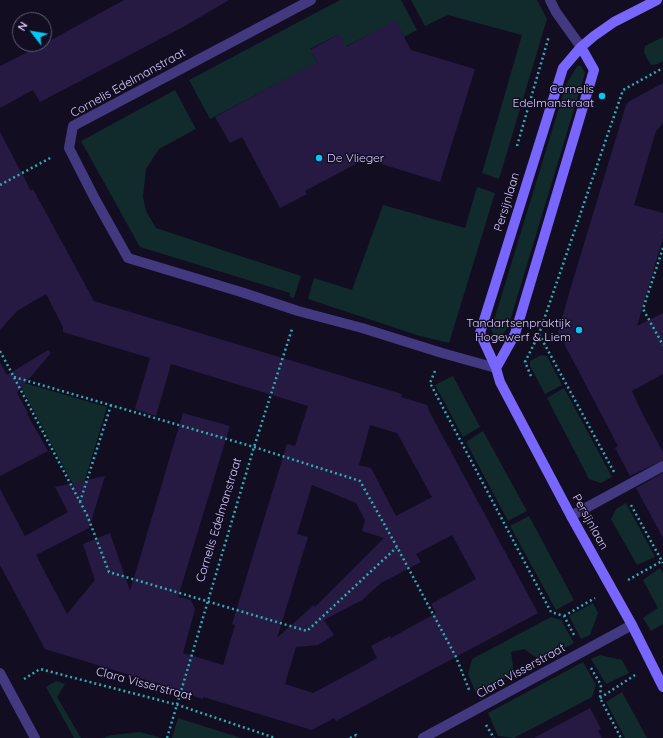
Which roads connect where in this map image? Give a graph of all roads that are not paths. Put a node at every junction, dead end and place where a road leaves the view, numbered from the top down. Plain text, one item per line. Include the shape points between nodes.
1 (311, 0) edge
2 (550, 0) edge
3 (657, 0) edge
4 (581, 47) junction
5 (496, 368) junction
6 (663, 466) edge
7 (572, 516) junction
8 (632, 625) junction
9 (0, 673) edge
10 (663, 687) edge
11 (35, 738) edge
12 (423, 738) edge

1 - 5 street, Cornelis Edelmanstraat via 73,126 69,148 128,258 298,311
2 - 4 street
3 - 4 street, Persijnlaan via 614,22
4 - 5 street via 594,70 515,334
4 - 5 street, Persijnlaan via 563,68 480,333
5 - 7 street, Persijnlaan via 500,382
6 - 7 street
7 - 8 street, Persijnlaan
8 - 10 street, Persijnlaan
8 - 12 street, Clara Visserstraat
9 - 11 street

